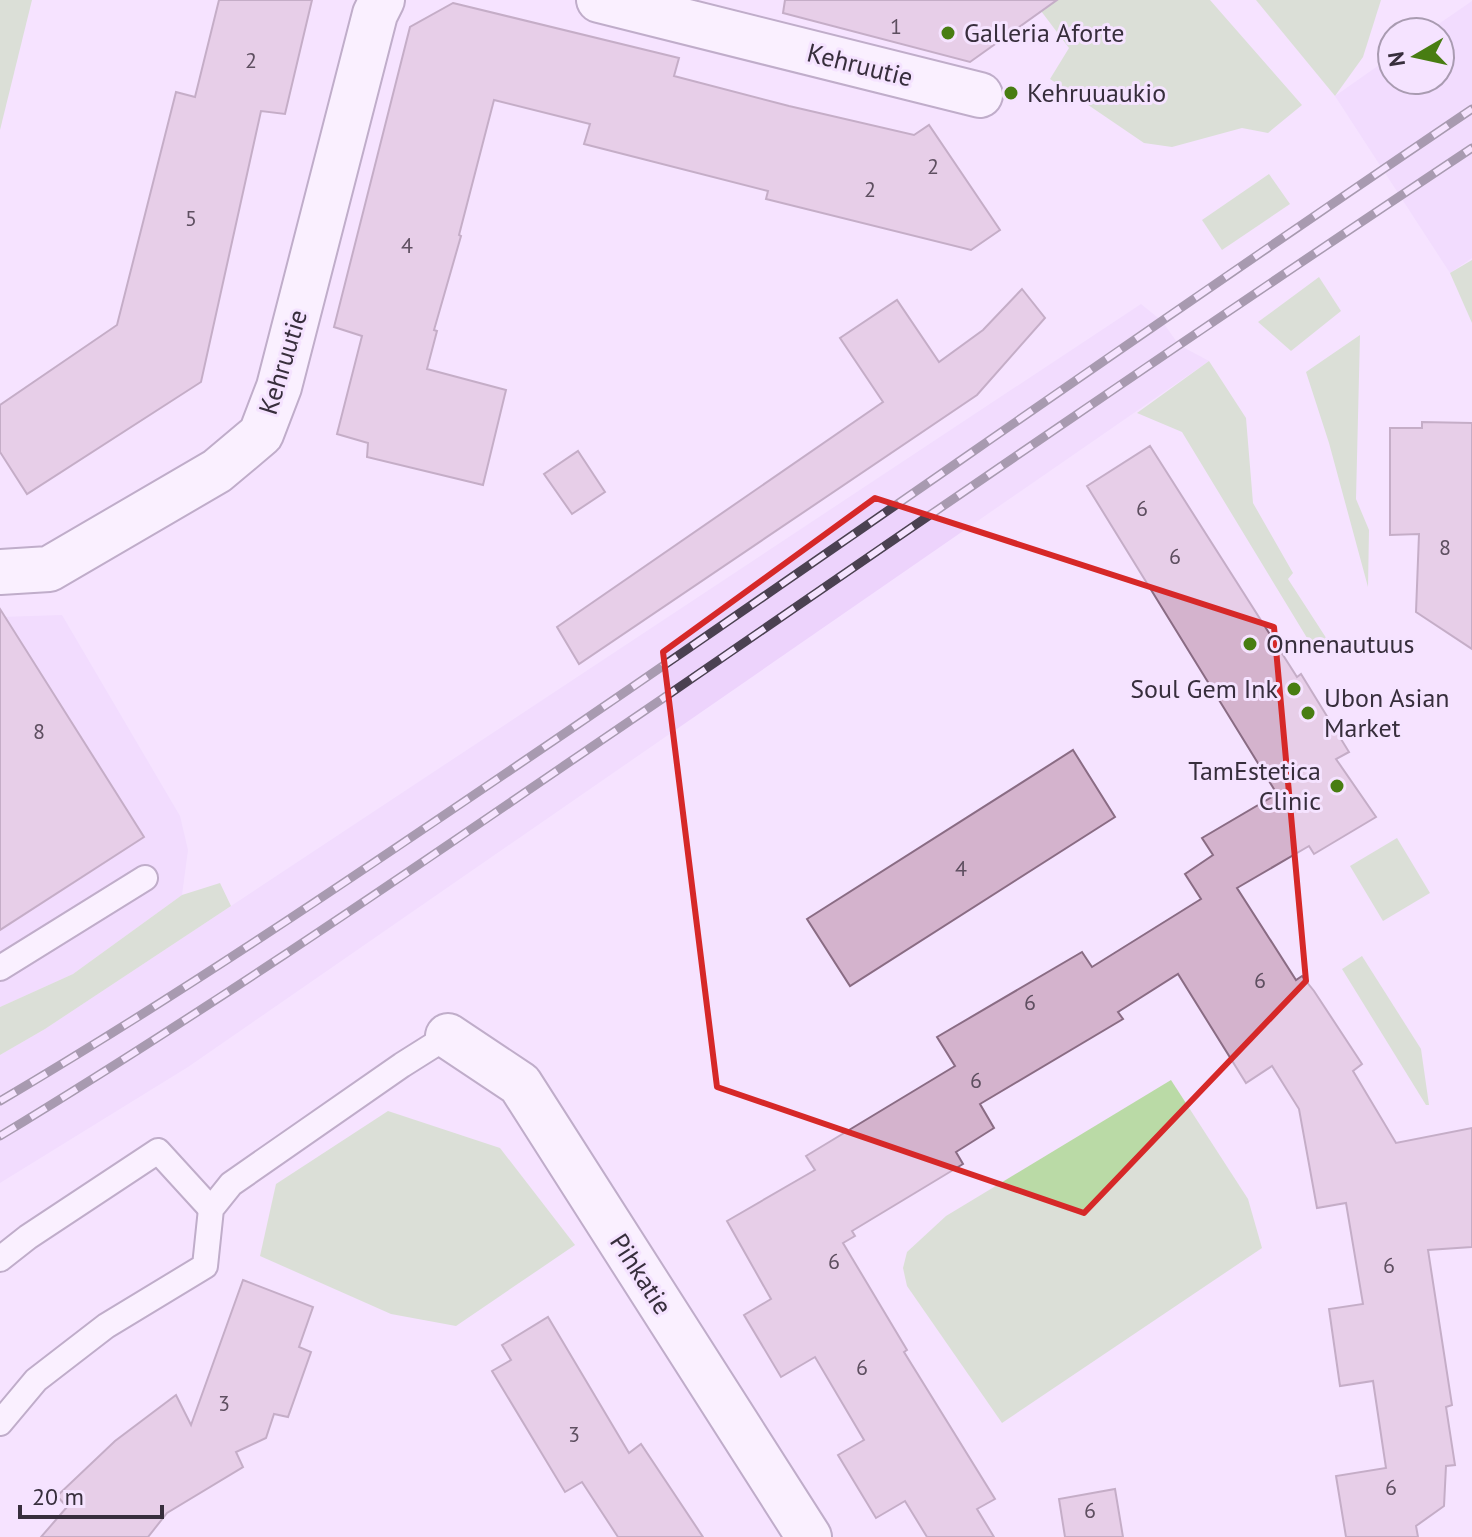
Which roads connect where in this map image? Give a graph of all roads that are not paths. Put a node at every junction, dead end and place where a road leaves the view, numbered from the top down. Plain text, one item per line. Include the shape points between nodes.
1 (382, 0) edge
2 (599, 0) edge
3 (980, 95) dead end
4 (0, 572) edge
5 (145, 878) dead end
6 (0, 968) edge
7 (448, 1036) joint
8 (211, 1209) junction
9 (0, 1259) edge
10 (0, 1423) edge
11 (809, 1537) edge

1 - 4 street, Kehruutie via 279,387 261,434 217,471 49,569
2 - 3 street, Kehruutie
5 - 6 lane
7 - 8 lane via 231,1184
7 - 11 street, Pihkatie via 520,1084
8 - 9 lane via 158,1151
8 - 10 lane via 205,1266 106,1326 36,1380

